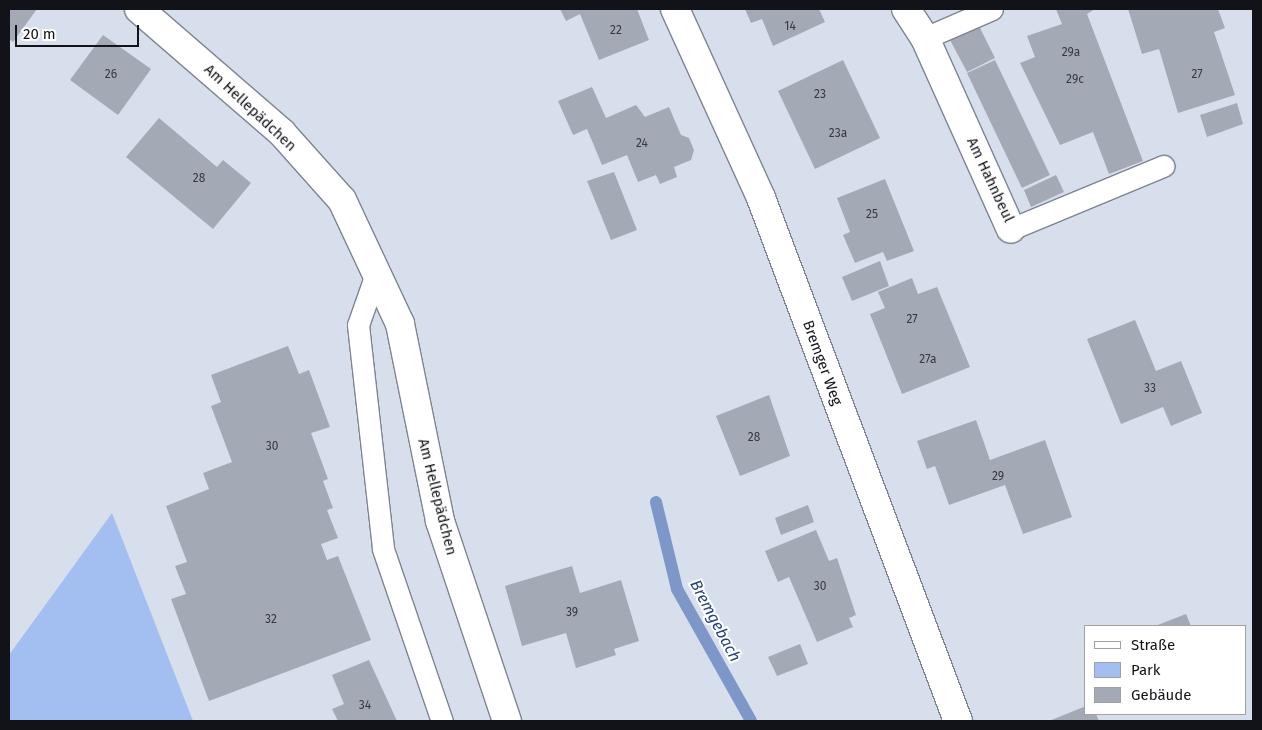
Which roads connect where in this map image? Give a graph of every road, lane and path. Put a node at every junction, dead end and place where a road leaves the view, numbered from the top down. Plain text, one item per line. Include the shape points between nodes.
1 (139, 9) edge
2 (676, 9) edge
3 (906, 9) edge
4 (992, 9) edge
5 (924, 38) junction
6 (1163, 166) dead end
7 (1011, 229) joint
8 (377, 271) junction
9 (442, 721) edge
10 (507, 721) edge
11 (958, 721) edge

1 - 8 street, Am Hellepädchen via 282,133 342,200
2 - 11 street, Bremger Weg via 761,198
3 - 5 street, Am Hahnbeul
4 - 5 lane
5 - 7 street, Am Hahnbeul
6 - 7 lane, Am Hahnbeul
8 - 9 lane via 358,325 383,549
8 - 10 street, Am Hellepädchen via 400,324 440,521

